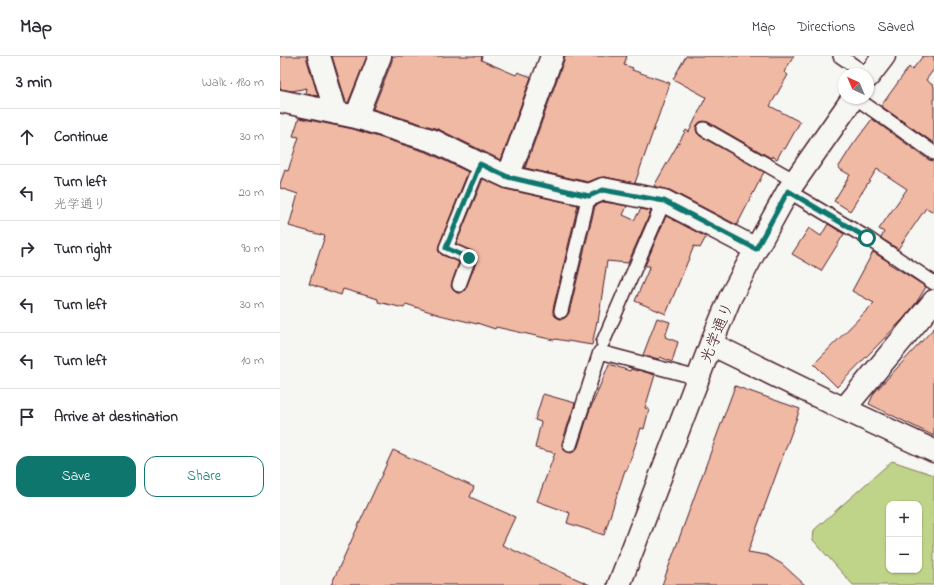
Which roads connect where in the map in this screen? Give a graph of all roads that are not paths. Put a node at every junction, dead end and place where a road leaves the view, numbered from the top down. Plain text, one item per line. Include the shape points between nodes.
1 (319, 56) edge
2 (380, 56) edge
3 (552, 56) edge
4 (840, 56) edge
5 (884, 56) edge
6 (857, 68) edge
7 (874, 68) edge
8 (280, 101) edge
9 (849, 104) edge
10 (865, 104) edge
11 (346, 115) junction
12 (704, 129) dead end
13 (934, 153) edge
14 (480, 164) junction
15 (508, 177) junction
16 (792, 186) junction
17 (589, 196) junction
18 (664, 201) junction
19 (756, 249) junction
20 (934, 283) edge
21 (459, 285) dead end
22 (934, 301) edge
23 (561, 311) dead end
24 (603, 342) dead end
25 (711, 344) junction
26 (698, 378) junction
27 (844, 409) junction
28 (570, 445) dead end
29 (934, 451) edge
30 (619, 585) edge

1 - 11 street
2 - 11 street
3 - 15 street
4 - 6 lane
5 - 7 street
8 - 11 street
9 - 16 street, 光学通り
10 - 13 lane
11 - 14 street via 434,141
12 - 16 lane
14 - 15 street
14 - 21 lane via 446,248 469,258
15 - 17 street
16 - 19 street, 光学通り
16 - 20 lane
17 - 18 street via 603,190
17 - 23 lane
18 - 19 street
18 - 24 lane
19 - 25 street, 光学通り via 730,298
22 - 27 street
25 - 26 street, 光学通り
25 - 27 street
26 - 28 lane via 600,352
26 - 30 street, 光学通り
27 - 29 street

